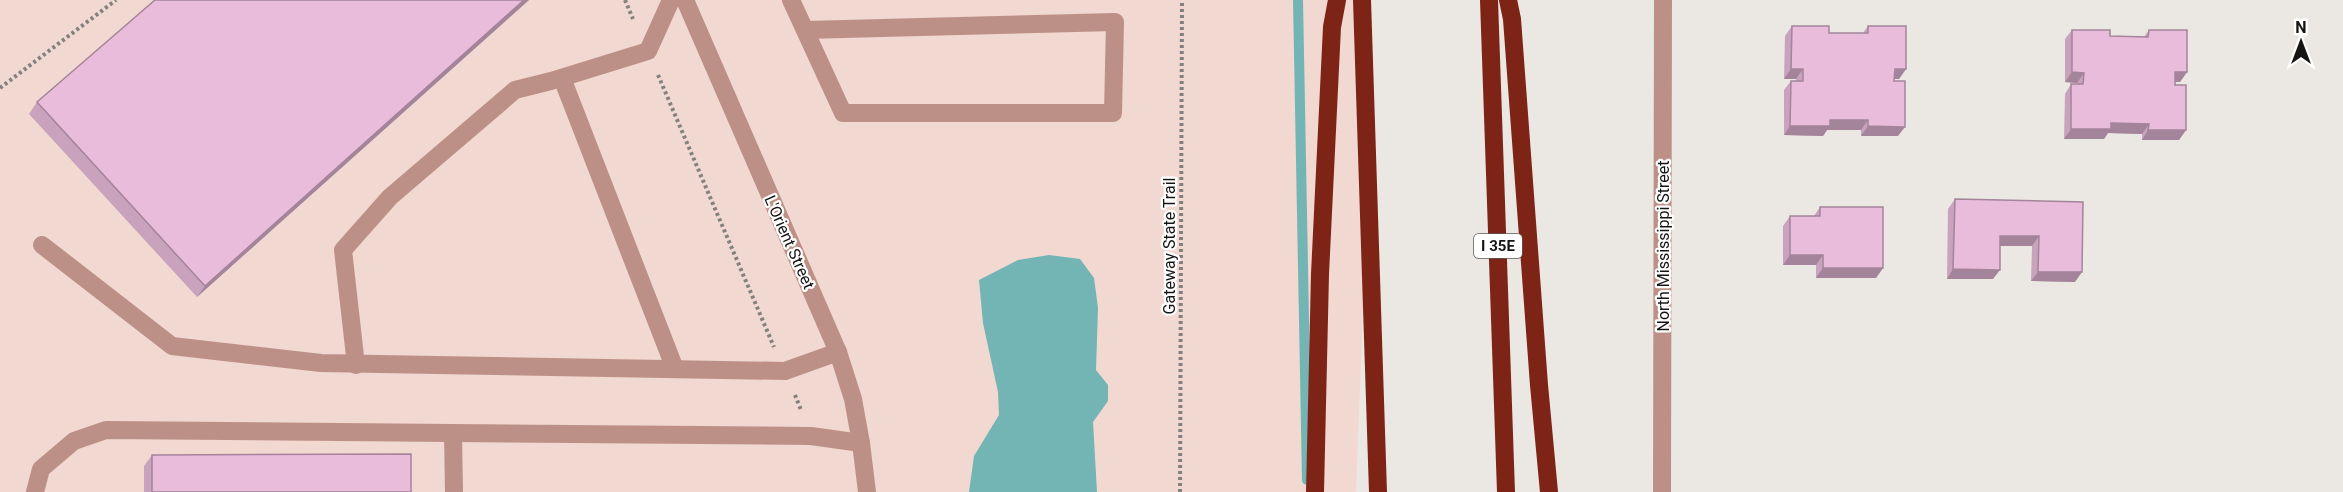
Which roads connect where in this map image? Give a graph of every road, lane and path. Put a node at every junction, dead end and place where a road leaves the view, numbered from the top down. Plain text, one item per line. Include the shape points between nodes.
1 (116, 0) edge
2 (625, 0) edge
3 (671, 0) edge
4 (685, 0) edge
5 (791, 0) edge
6 (1182, 0) edge
7 (1337, 0) edge
8 (1362, 0) edge
9 (1489, 0) edge
10 (1508, 0) edge
11 (1663, 0) edge
12 (805, 30) junction
13 (648, 51) junction
14 (562, 78) junction
15 (0, 88) edge
16 (42, 245) dead end
17 (838, 351) junction
18 (356, 364) junction
19 (675, 369) junction
20 (785, 371) junction
21 (453, 433) junction
22 (811, 436) junction
23 (861, 443) junction
24 (35, 492) edge
25 (454, 492) edge
26 (867, 492) edge
27 (1179, 492) edge
28 (1315, 492) edge
29 (1378, 492) edge
30 (1506, 492) edge
31 (1549, 492) edge
32 (1662, 492) edge

1 - 15 path
2 - 13 path
3 - 13 street
4 - 17 street, L'Orient Street
5 - 12 street
6 - 27 path, Gateway State Trail
7 - 28 highway via 1332,27 1321,262
8 - 29 highway
9 - 30 highway, I 35E
10 - 31 highway
11 - 32 street, North Mississippi Street
12 - 12 street via 843,113 1113,113 1115,22
13 - 14 street
13 - 20 path
14 - 18 street via 515,90 390,197 344,250
14 - 19 street
16 - 18 street via 172,346
17 - 20 street
17 - 23 street, L'Orient Street
18 - 19 street
19 - 20 street
20 - 22 path
21 - 22 street
21 - 24 street via 106,430 74,441 41,469
21 - 25 street
22 - 23 street
23 - 26 street, L'Orient Street

